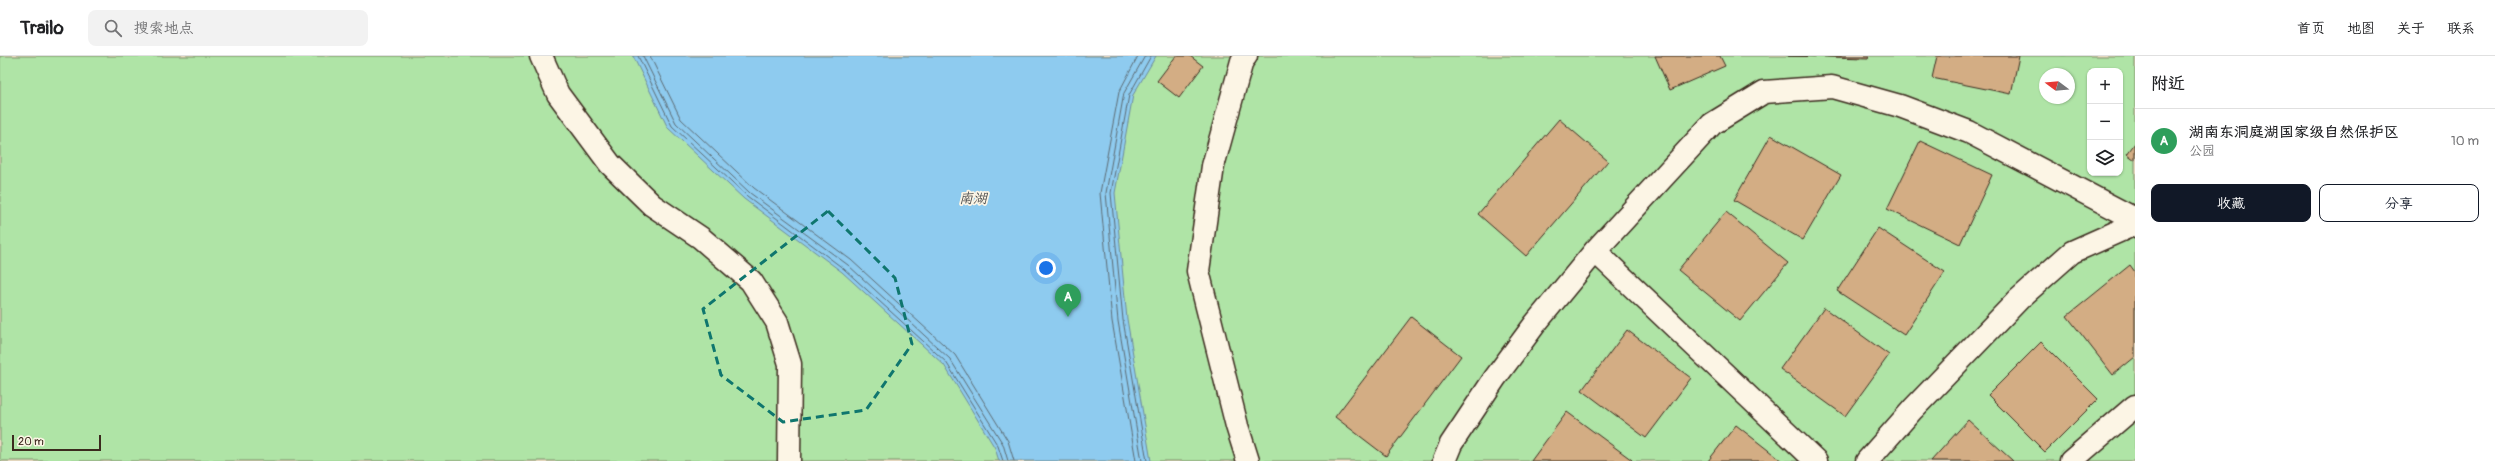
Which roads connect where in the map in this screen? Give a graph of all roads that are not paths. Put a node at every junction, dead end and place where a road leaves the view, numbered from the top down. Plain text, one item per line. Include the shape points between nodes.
1 (541, 56) edge
2 (1246, 56) edge
3 (2135, 219) edge
4 (2135, 224) edge
5 (1595, 251) junction
6 (2135, 406) edge
7 (790, 461) edge
8 (1248, 461) edge
9 (1444, 461) edge
10 (1816, 461) edge
11 (1867, 461) edge
12 (2071, 461) edge

1 - 7 street via 558,94 610,164 652,205 701,238 751,281 777,322 790,364
2 - 8 street via 1242,62 1213,166 1198,271
3 - 5 street via 1969,132 1900,106 1832,87 1764,92 1712,124
4 - 11 street via 2072,252 2019,299 1913,409
5 - 9 street via 1495,378 1451,444
5 - 10 street
6 - 12 street

